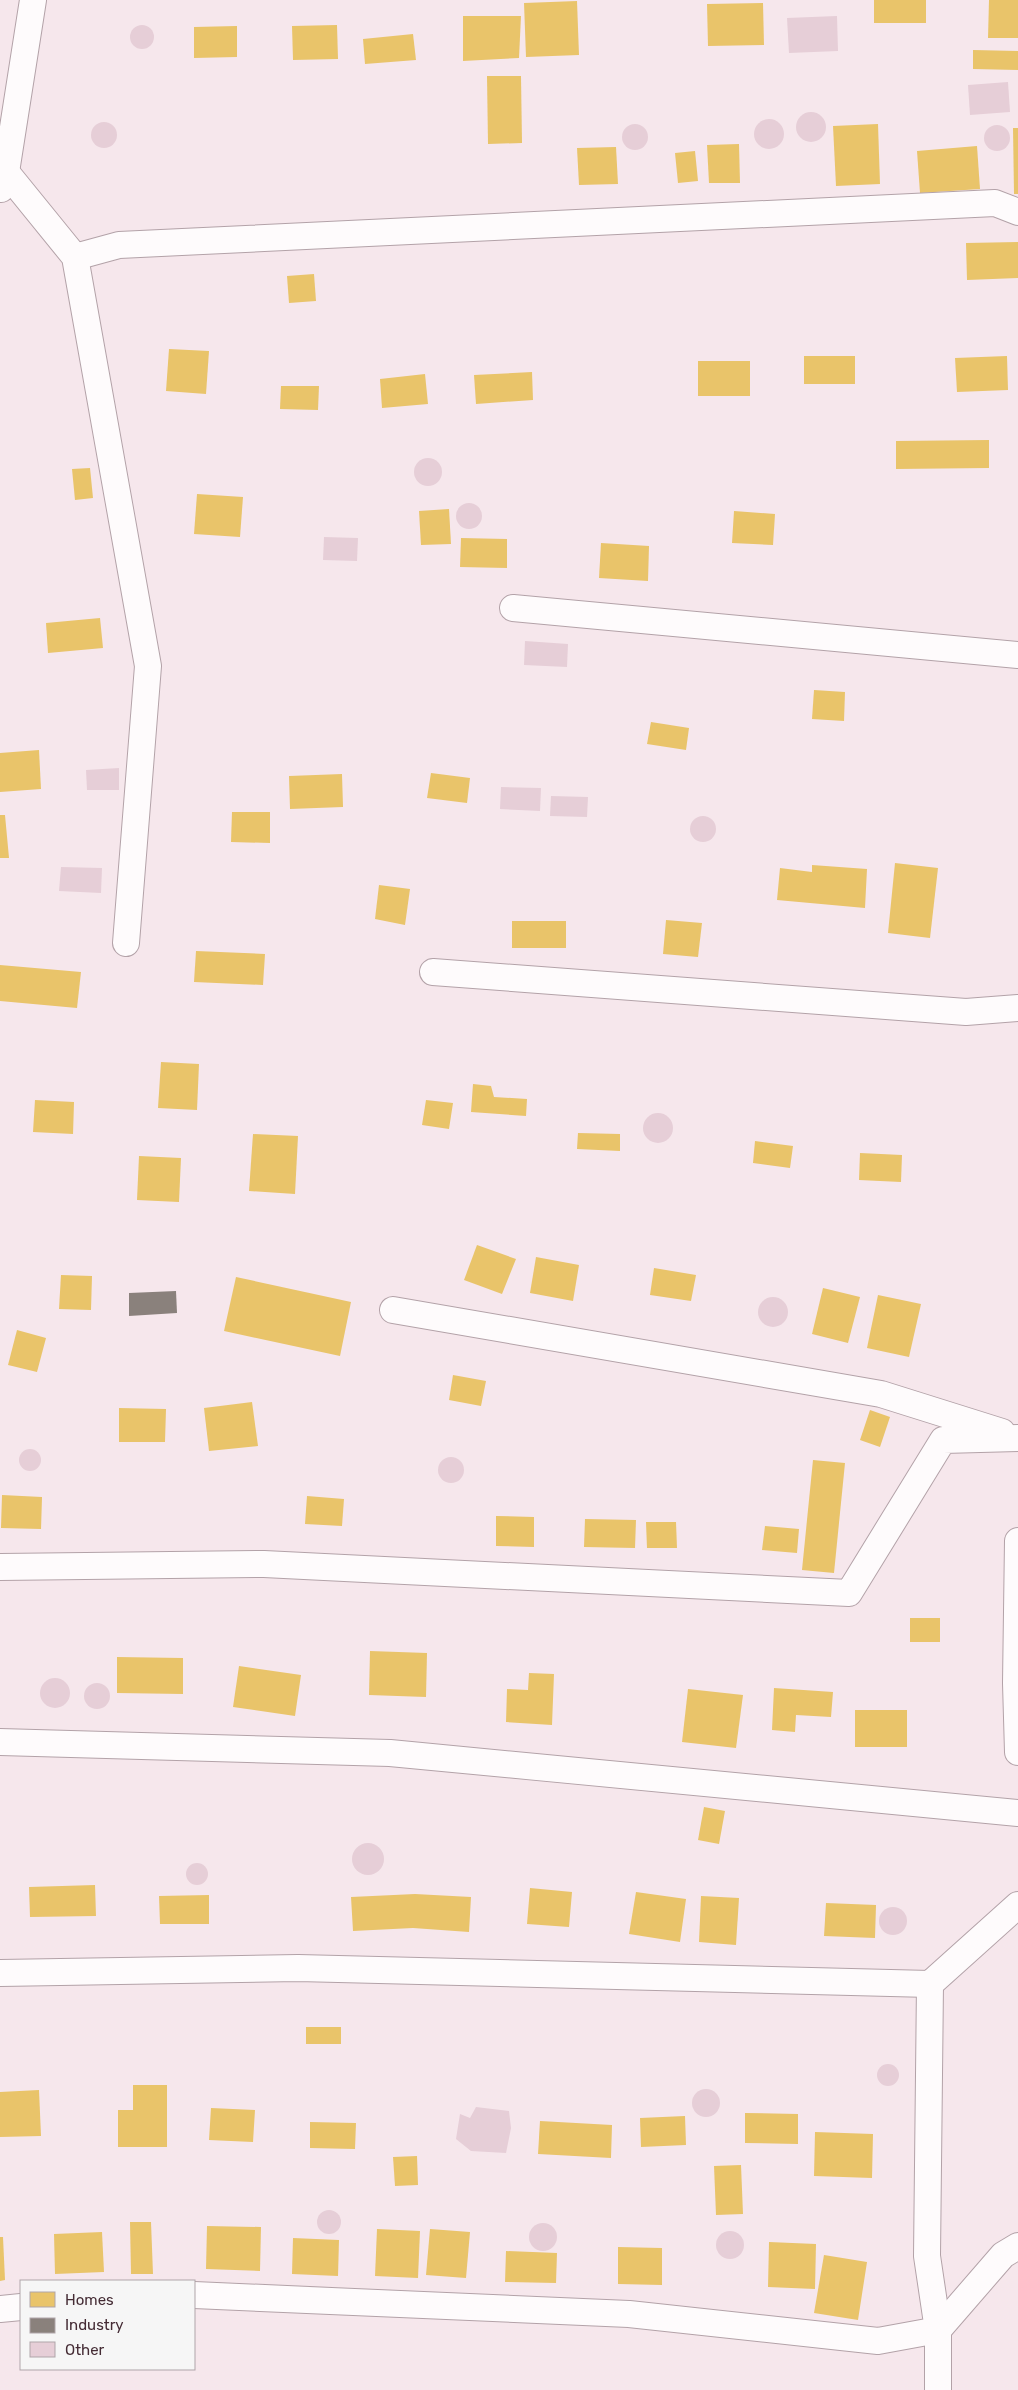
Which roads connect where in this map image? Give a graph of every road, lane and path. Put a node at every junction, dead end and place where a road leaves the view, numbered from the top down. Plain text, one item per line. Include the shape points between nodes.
1 (33, 0) edge
2 (3, 182) edge
3 (1018, 212) edge
4 (75, 257) junction
5 (513, 608) dead end
6 (1018, 654) edge
7 (126, 943) dead end
8 (432, 972) dead end
9 (1018, 1008) edge
10 (393, 1310) dead end
11 (1018, 1438) edge
12 (1018, 1541) edge
13 (0, 1566) edge
14 (1017, 1683) edge
15 (0, 1742) edge
16 (1018, 1752) edge
17 (1018, 1813) edge
18 (1018, 1905) edge
19 (0, 1973) edge
20 (930, 1984) junction
21 (1018, 2246) edge
22 (195, 2295) edge
23 (20, 2307) edge
24 (0, 2309) edge
25 (938, 2330) junction
26 (938, 2390) edge

1 - 2 street
2 - 4 street
3 - 4 street via 995,203 119,245
4 - 7 street via 148,666
5 - 6 street
8 - 9 street via 966,1012
10 - 11 street via 881,1394
11 - 13 street via 943,1440 849,1593 264,1564
12 - 14 street
14 - 16 street
15 - 17 street via 390,1752
18 - 20 street
19 - 20 street via 298,1968
20 - 25 street via 927,2256
21 - 25 street via 1003,2255
22 - 25 street via 629,2314 878,2341
23 - 24 street
25 - 26 street

